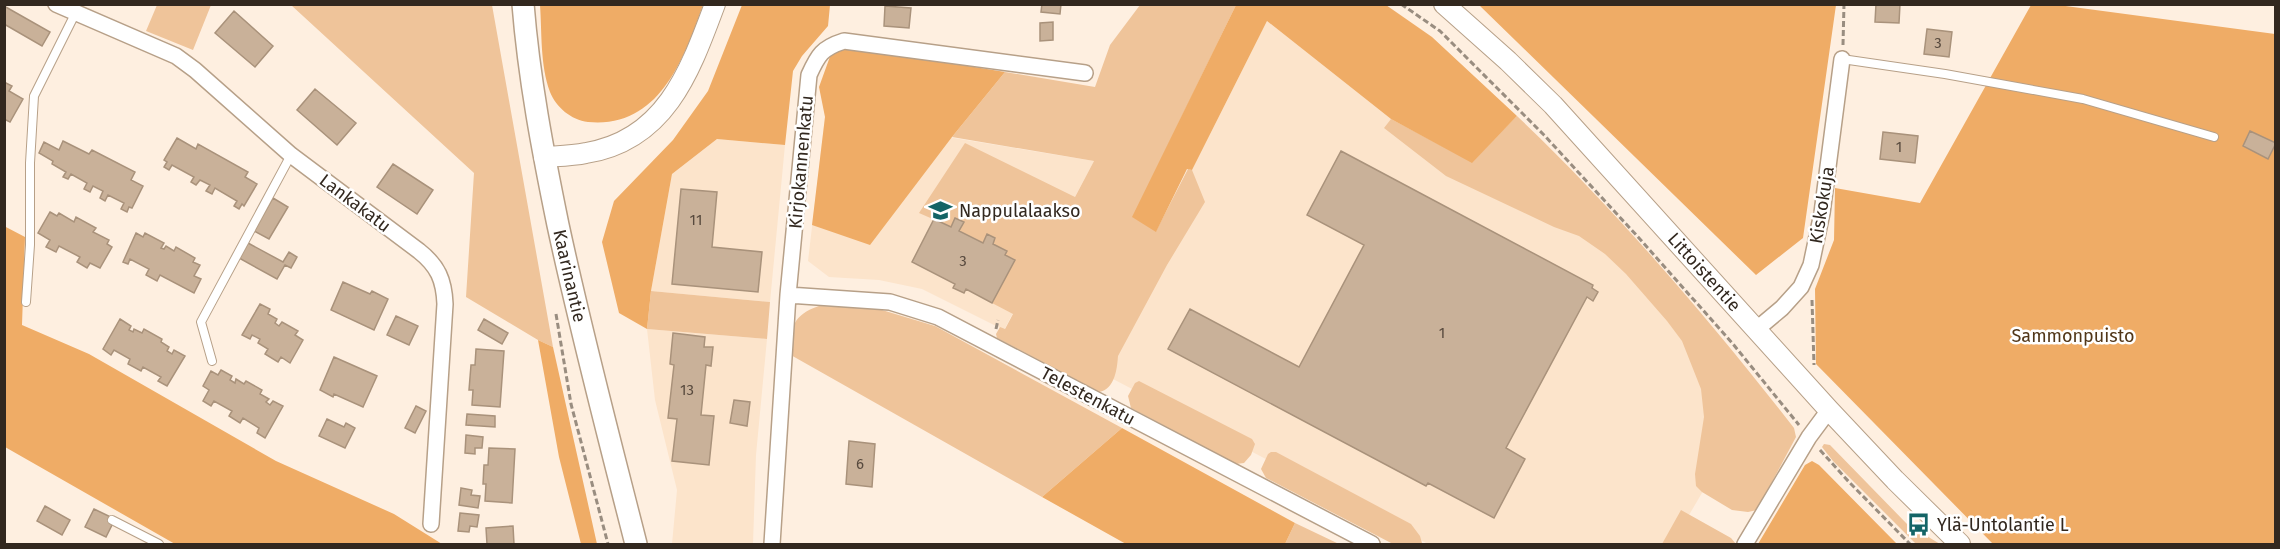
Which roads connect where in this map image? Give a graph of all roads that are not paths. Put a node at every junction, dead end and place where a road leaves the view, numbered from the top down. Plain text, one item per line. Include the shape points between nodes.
1 (56, 4) edge
2 (523, 4) edge
3 (715, 4) edge
4 (1444, 4) edge
5 (75, 14) junction
6 (1842, 60) joint
7 (1085, 73) dead end
8 (2214, 137) dead end
9 (291, 155) junction
10 (544, 158) junction
11 (788, 295) junction
12 (26, 302) dead end
13 (1757, 329) junction
14 (212, 361) dead end
15 (1829, 410) junction
16 (112, 520) dead end
17 (431, 524) dead end
18 (159, 544) edge
19 (636, 544) edge
20 (772, 544) edge
21 (1372, 544) edge
22 (1745, 544) edge
23 (1960, 544) edge

1 - 5 street, Lankakatu
2 - 10 main road, Kaarinantie
3 - 10 street via 683,82 655,120 627,139 603,148
4 - 13 street, Littoistentie via 1553,105
5 - 9 street, Lankakatu via 176,56
5 - 12 lane via 34,96
6 - 8 lane via 2083,99
6 - 13 street, Kiskokuja via 1822,213 1811,265 1801,287
7 - 11 street, Kirjokannenkatu via 844,41 830,45 818,56 809,75
9 - 14 lane via 201,322
9 - 17 street, Lankakatu via 428,258 441,275 446,304
10 - 19 main road, Kaarinantie via 570,281
11 - 20 street, Kirjokannenkatu
11 - 21 street, Telestenkatu via 890,302 938,317
13 - 15 street, Littoistentie
15 - 22 street
15 - 23 street, Littoistentie
16 - 18 lane

